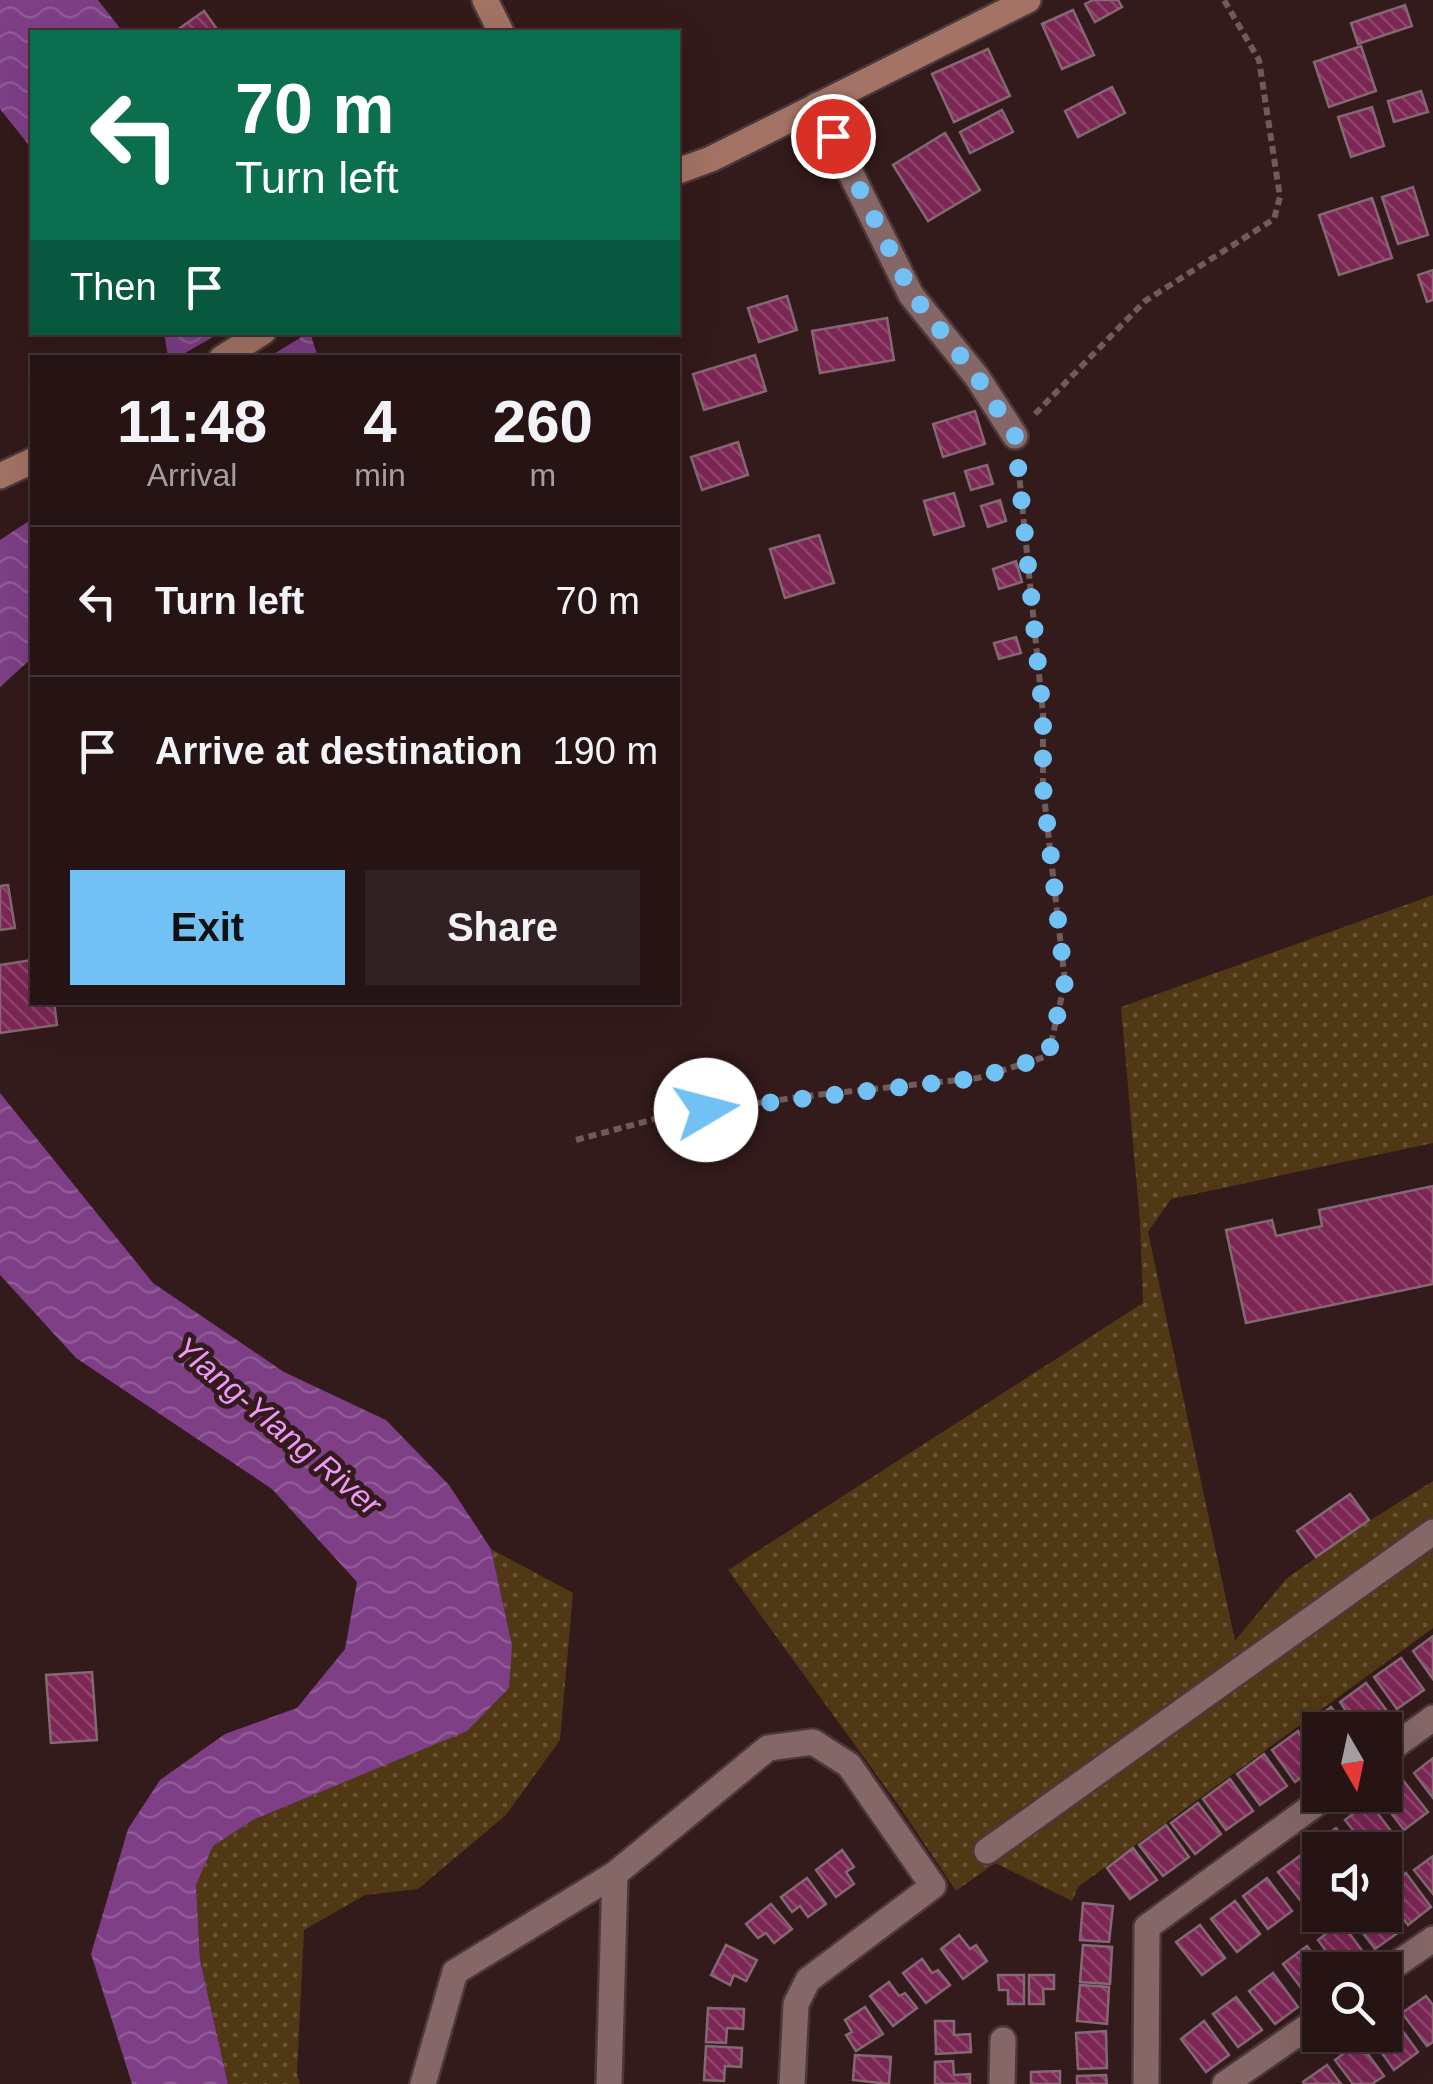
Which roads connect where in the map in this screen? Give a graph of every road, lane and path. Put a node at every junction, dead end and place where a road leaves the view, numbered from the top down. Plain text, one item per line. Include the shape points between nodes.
1 (485, 0) edge
2 (1028, 0) edge
3 (1224, 0) edge
4 (500, 30) edge
5 (817, 105) junction
6 (680, 170) edge
7 (258, 335) edge
8 (227, 355) edge
9 (1015, 436) junction
10 (30, 462) edge
11 (0, 476) edge
12 (576, 1140) dead end
13 (1433, 1532) edge
14 (1433, 1718) edge
15 (1402, 1741) edge
16 (1305, 1812) edge
17 (987, 1851) dead end
18 (615, 1874) junction
19 (1433, 1938) edge
20 (1402, 1960) edge
21 (1302, 2031) edge
22 (1002, 2040) dead end
23 (423, 2084) edge
24 (609, 2084) edge
25 (792, 2084) edge
26 (1002, 2084) edge
27 (1146, 2084) edge
28 (1225, 2084) edge

1 - 4 street
2 - 5 street
3 - 9 path via 1259,60 1280,197 1274,219 1145,302
5 - 6 street
5 - 9 street via 912,294
7 - 8 street
9 - 12 path via 1065,982 1048,1056 978,1078 670,1115
10 - 11 street
13 - 17 street
14 - 15 street
16 - 27 street via 1147,1927
18 - 23 street via 455,1972
18 - 24 street
18 - 25 street via 768,1748 813,1742 848,1765 933,1886 808,1980 796,2004
19 - 20 street
21 - 28 street
22 - 26 street

